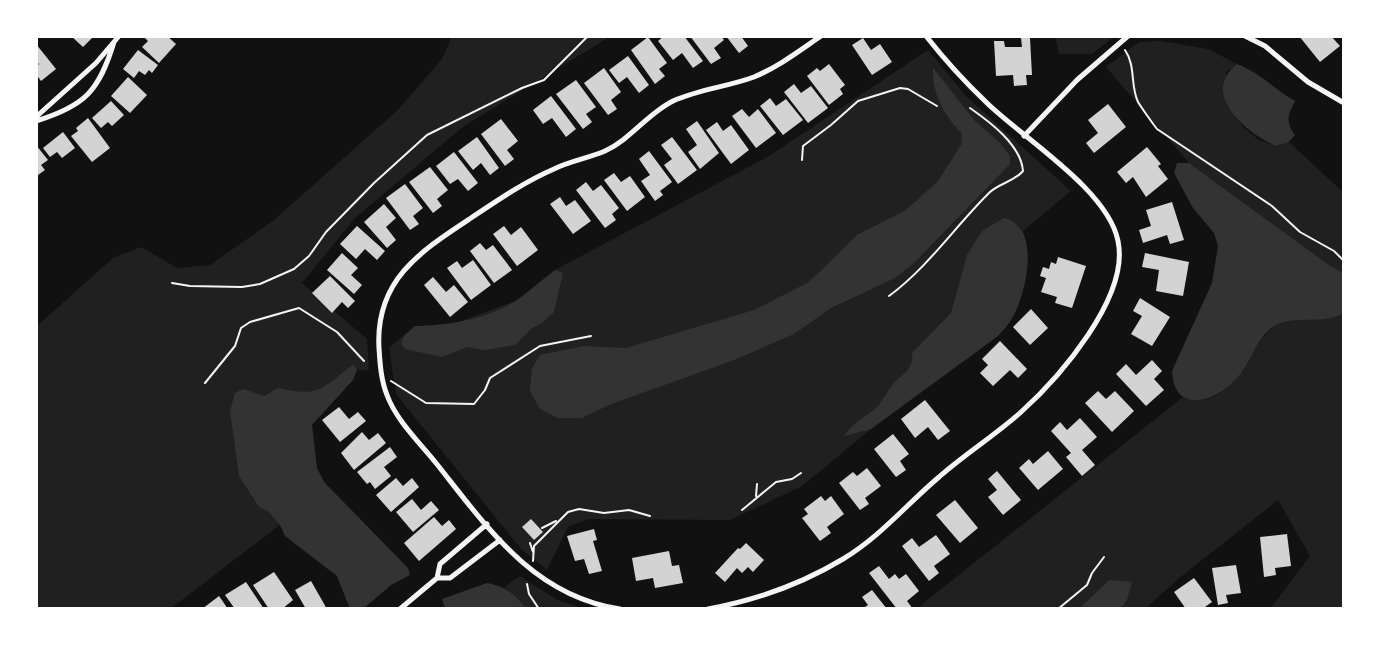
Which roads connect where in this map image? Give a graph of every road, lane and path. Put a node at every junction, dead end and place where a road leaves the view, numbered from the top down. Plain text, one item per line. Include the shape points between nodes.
1 (119, 36) edge
2 (588, 36) edge
3 (821, 36) edge
4 (926, 36) edge
5 (1128, 36) edge
6 (1245, 36) edge
7 (114, 42) junction
8 (1125, 50) dead end
9 (1344, 103) edge
10 (937, 106) dead end
11 (970, 108) dead end
12 (36, 119) edge
13 (1024, 136) junction
14 (802, 160) dead end
15 (1344, 261) edge
16 (172, 283) dead end
17 (889, 296) dead end
18 (591, 336) dead end
19 (364, 361) dead end
20 (390, 380) dead end
21 (205, 383) dead end
22 (801, 473) dead end
23 (757, 484) dead end
24 (755, 498) junction
25 (742, 510) dead end
26 (650, 516) dead end
27 (557, 521) junction
28 (487, 524) junction
29 (542, 528) dead end
30 (500, 540) junction
31 (530, 543) dead end
32 (533, 553) junction
33 (1104, 557) dead end
34 (533, 562) dead end
35 (437, 578) junction
36 (527, 584) dead end
37 (400, 609) edge
38 (539, 609) edge
39 (620, 609) edge
40 (708, 609) edge
41 (1058, 609) edge

1 - 7 street
2 - 16 path via 544,80 427,135 294,269 242,287
3 - 28 street via 755,76 656,110 614,146 514,189 417,256 398,277 383,307 378,335 387,398
4 - 13 street via 986,103
5 - 13 street
6 - 9 street
7 - 12 street
7 - 12 street via 88,97 66,111
8 - 15 path via 1138,103 1157,129
10 - 14 path via 900,88 858,101 803,146
11 - 17 path via 1015,148 1023,171 1016,180 990,191
13 - 40 street via 1108,214 1118,241 1119,266 1104,311 1022,411 869,541 781,591
18 - 20 path via 540,346 490,378 474,404 426,403
19 - 21 path via 337,332 299,308 241,328 235,346
22 - 24 path via 776,482
23 - 24 path
24 - 25 path
26 - 27 path via 579,509
27 - 29 path
27 - 32 path
28 - 30 street
28 - 35 street via 440,564
30 - 35 street via 450,578
30 - 39 street via 553,586
31 - 32 path
32 - 34 path
33 - 41 path via 1087,585
35 - 37 street
36 - 38 path

